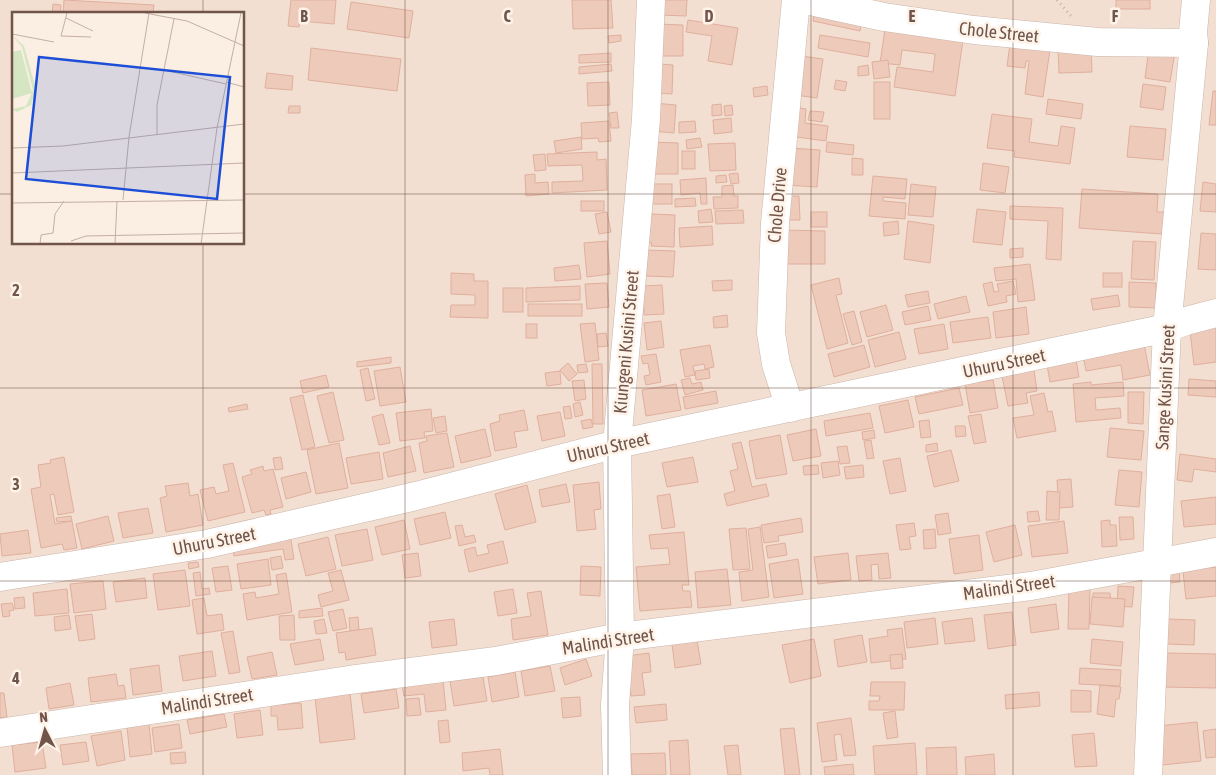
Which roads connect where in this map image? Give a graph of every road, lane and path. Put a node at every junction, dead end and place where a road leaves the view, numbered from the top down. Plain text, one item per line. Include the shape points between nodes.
1 (651, 0) edge
2 (796, 0) edge
3 (806, 0) edge
4 (1196, 0) edge
5 (1201, 37) edge
6 (1216, 313) edge
7 (1168, 328) junction
8 (790, 408) junction
9 (616, 444) junction
10 (1216, 552) edge
11 (1157, 562) junction
12 (0, 577) edge
13 (620, 637) junction
14 (0, 733) edge
15 (617, 775) edge
16 (1148, 775) edge

1 - 9 street, Kiungeni Kusini Street via 646,119
2 - 8 street, Chole Drive via 775,223 770,333
3 - 5 street, Chole Street via 884,17 974,30 1098,42
4 - 5 street, Sange Kusini Street
5 - 7 street, Sange Kusini Street
6 - 7 street, Uhuru Street
7 - 8 street, Uhuru Street
7 - 11 street, Sange Kusini Street
8 - 9 street, Uhuru Street
9 - 12 street, Uhuru Street via 416,496 207,544
9 - 13 street, Kiungeni Kusini Street
10 - 11 street, Malindi Street
11 - 13 street, Malindi Street via 1031,586
11 - 16 street, Sange Kusini Street
13 - 14 street, Malindi Street via 496,662 349,680
13 - 15 street, Kiungeni Kusini Street via 615,705

